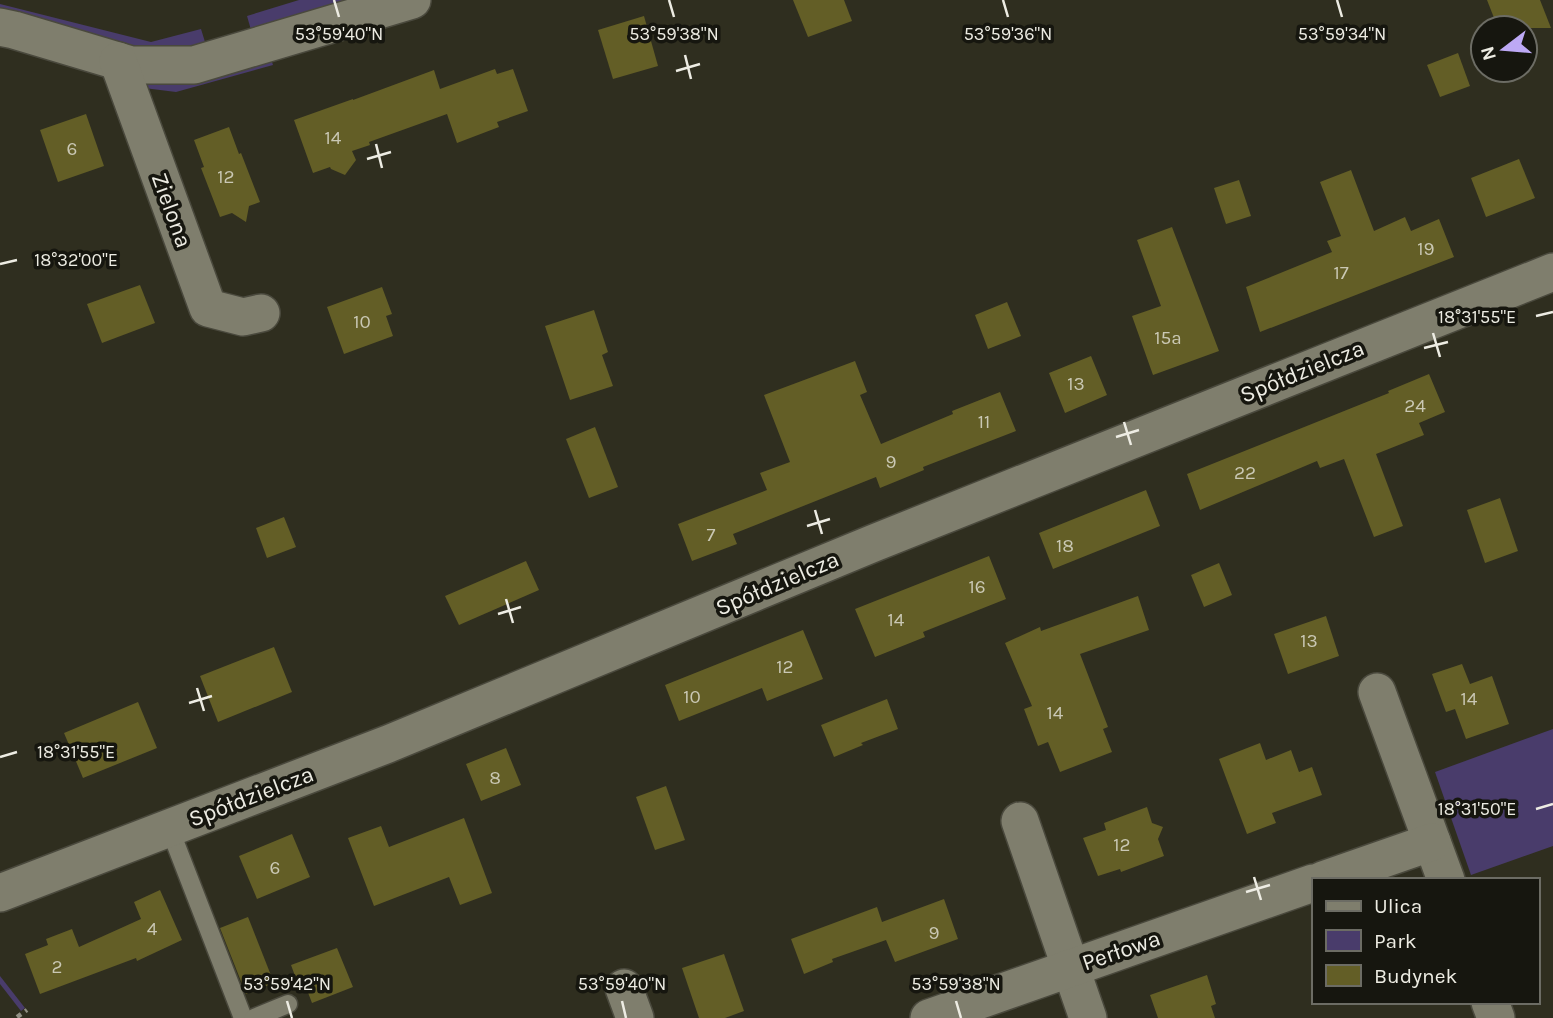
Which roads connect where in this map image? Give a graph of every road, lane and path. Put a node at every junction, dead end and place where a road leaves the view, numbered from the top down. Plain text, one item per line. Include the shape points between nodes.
1 (412, 0) edge
2 (0, 27) edge
3 (118, 61) junction
4 (1553, 272) edge
5 (261, 313) dead end
6 (1377, 692) dead end
7 (1020, 821) dead end
8 (169, 827) junction
9 (1432, 842) junction
10 (1329, 878) edge
11 (1445, 878) edge
12 (1312, 883) edge
13 (0, 893) edge
14 (1071, 967) junction
15 (288, 1004) dead end
16 (27, 1010) dead end
17 (18, 1017) edge
18 (243, 1018) edge
19 (254, 1018) edge
20 (929, 1018) edge
21 (1088, 1018) edge

1 - 3 street via 194,65
2 - 3 street
3 - 5 street, Zielona via 208,308 243,317
4 - 8 street, Spółdzielcza via 874,543 388,744
6 - 9 street
7 - 14 street
8 - 13 street, Spółdzielcza
8 - 18 lane
9 - 10 street
9 - 11 street
12 - 14 street, Perłowa
14 - 20 street, Perłowa
14 - 21 street
15 - 19 lane
16 - 17 path

